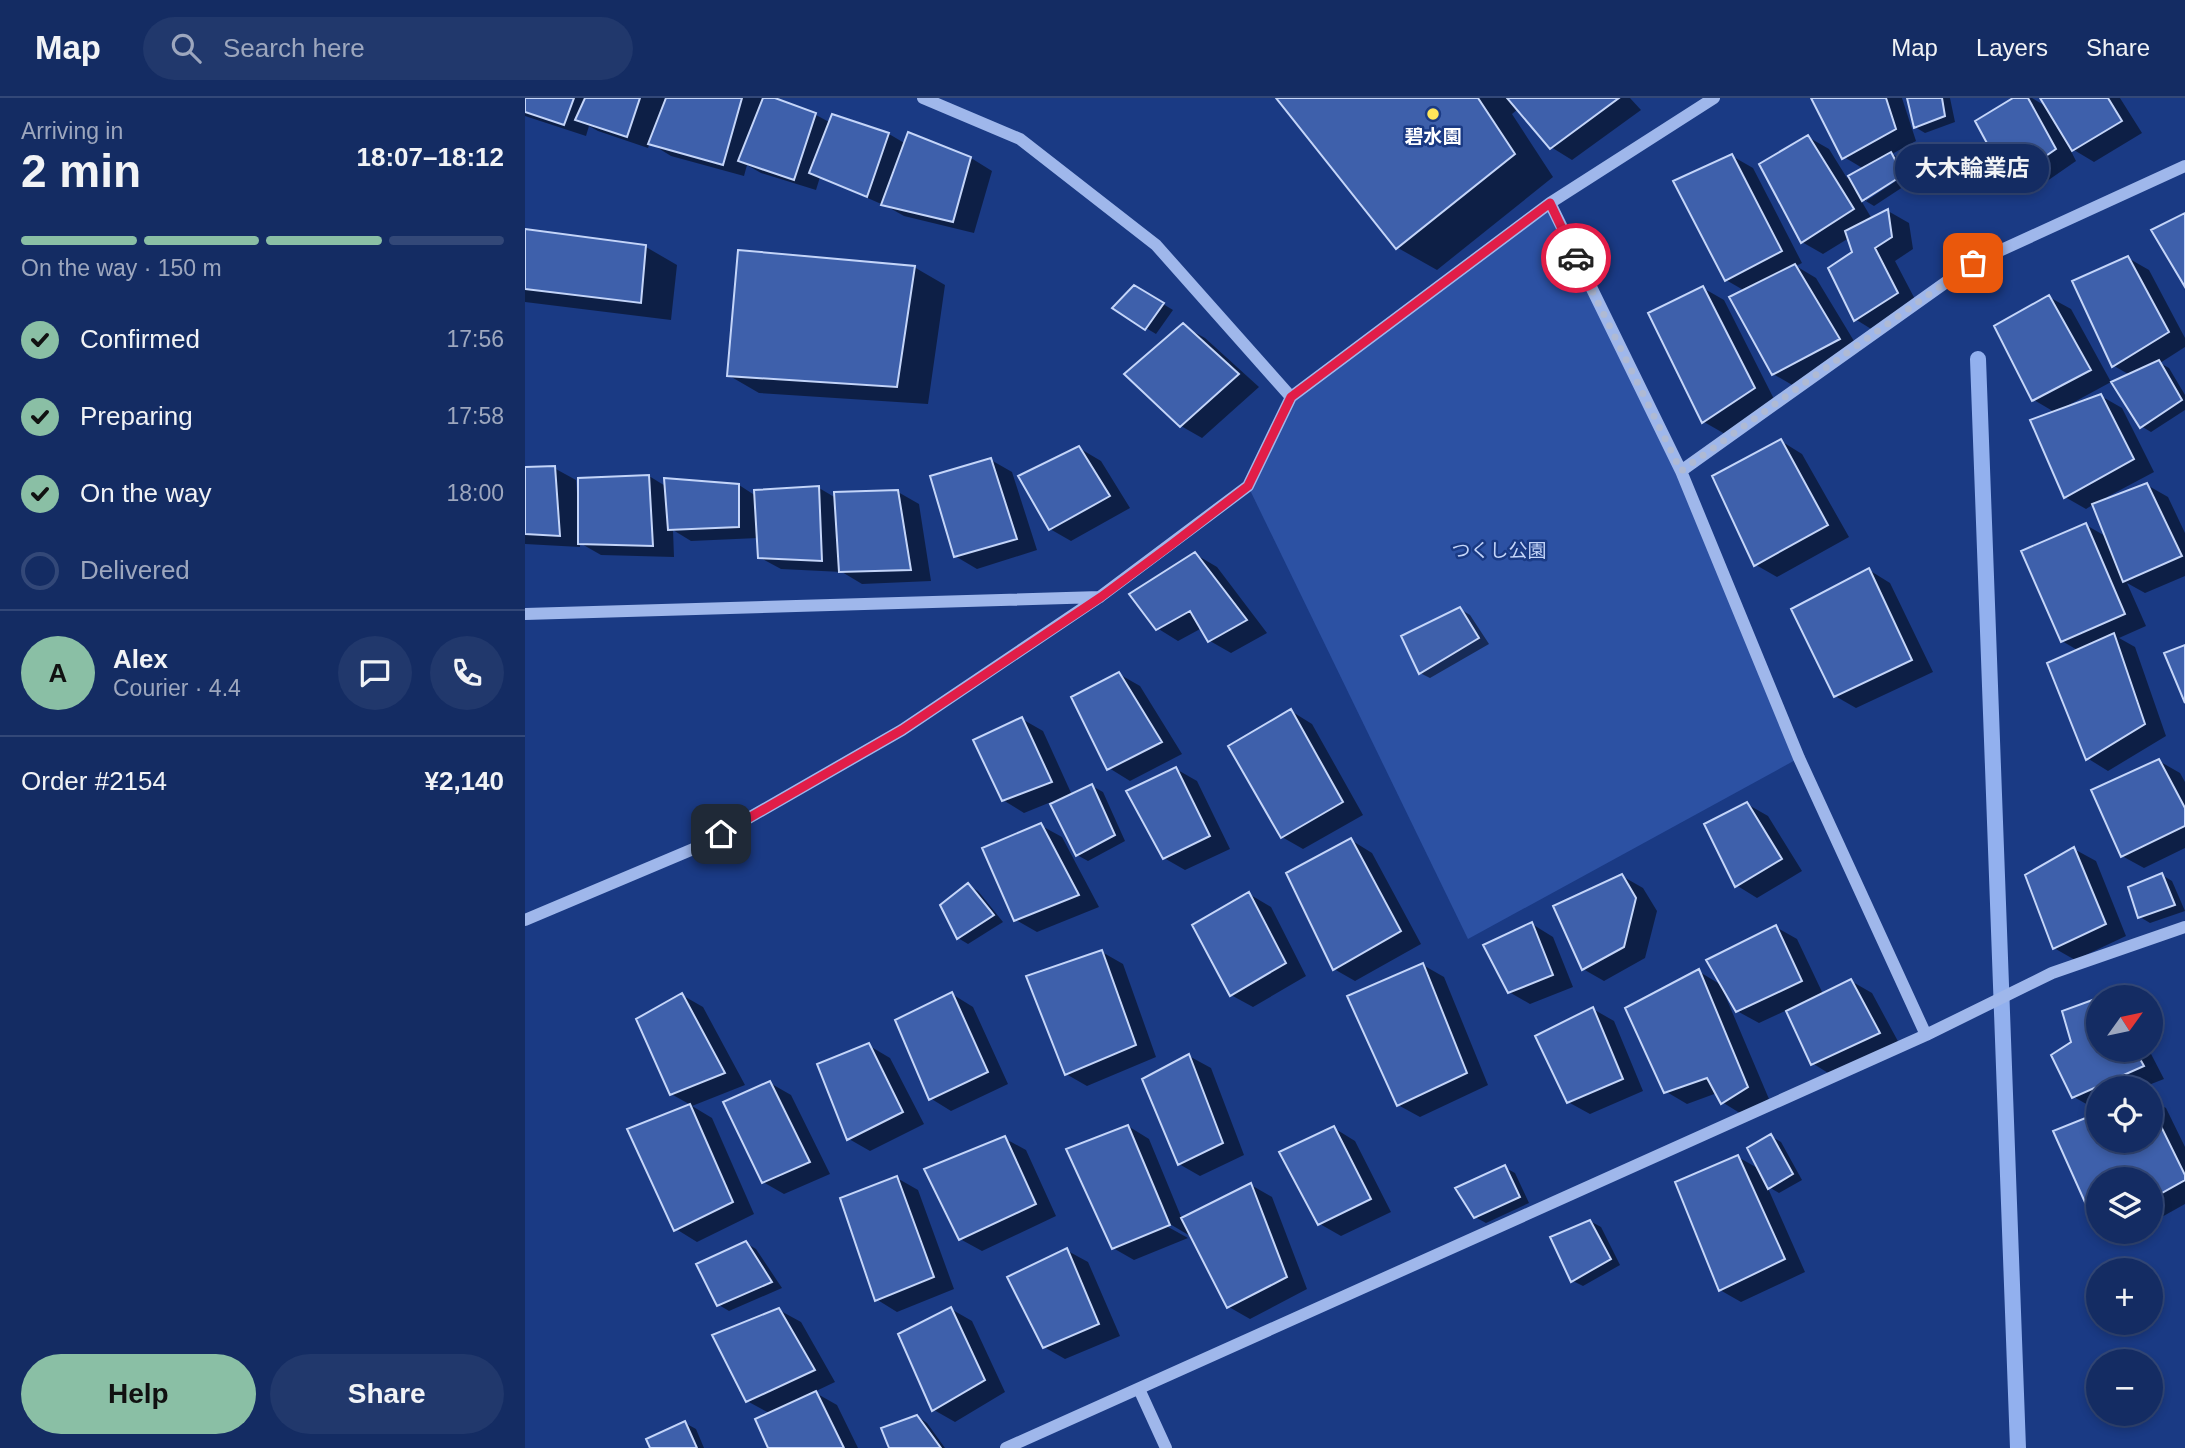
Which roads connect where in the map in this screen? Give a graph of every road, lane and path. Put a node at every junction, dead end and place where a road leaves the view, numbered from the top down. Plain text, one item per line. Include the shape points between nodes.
1 (923, 98) edge
2 (1714, 98) edge
3 (2185, 166) edge
4 (1550, 203) junction
5 (1291, 397) junction
6 (1681, 471) junction
7 (1101, 597) junction
8 (525, 614) edge
9 (525, 920) edge
10 (2185, 927) edge
11 (1926, 1035) junction
12 (1139, 1389) junction
13 (1006, 1448) edge
14 (1166, 1448) edge

1 - 5 street via 1020,139 1156,245
2 - 4 street
3 - 6 street via 1973,263
4 - 5 street
4 - 6 street
5 - 7 street via 1248,486
6 - 11 street via 1799,758
7 - 8 street
7 - 9 street via 902,730 698,847
10 - 11 street via 2052,973
11 - 12 street
12 - 13 street
12 - 14 street

